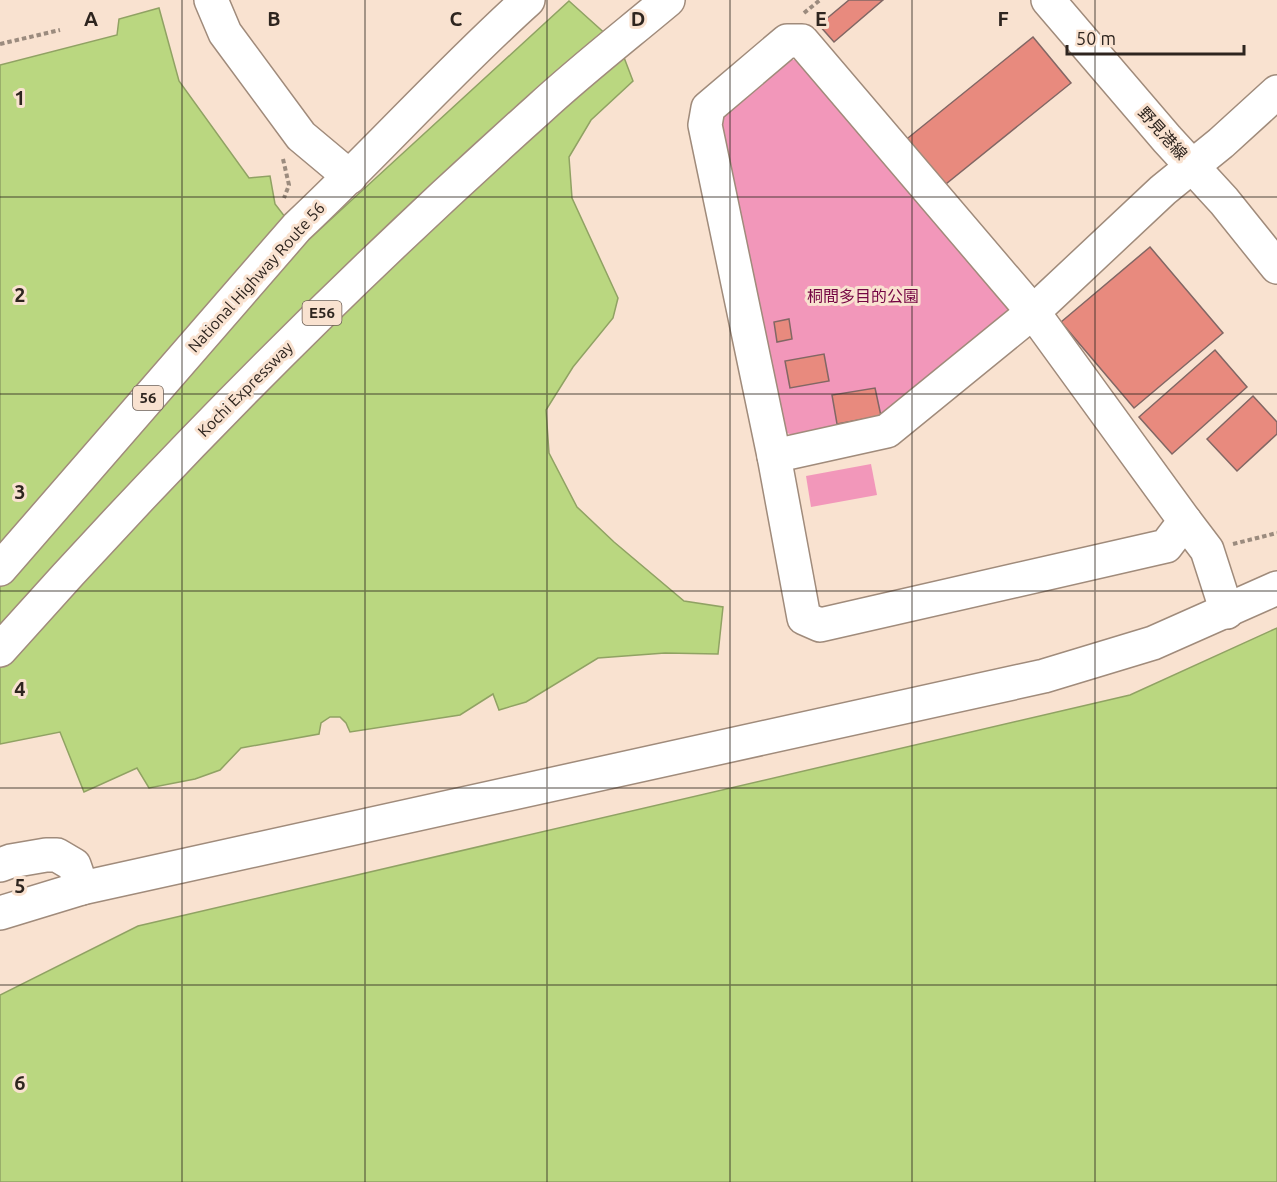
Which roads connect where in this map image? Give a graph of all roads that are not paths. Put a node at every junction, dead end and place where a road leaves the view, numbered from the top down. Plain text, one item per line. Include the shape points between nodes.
1 (211, 0) edge
2 (528, 0) edge
3 (668, 0) edge
4 (1048, 0) edge
5 (1277, 93) edge
6 (1192, 165) junction
7 (350, 177) junction
8 (1277, 267) edge
9 (1034, 312) junction
10 (774, 456) junction
11 (1185, 521) junction
12 (0, 569) edge
13 (1277, 588) edge
14 (1227, 612) junction
15 (0, 650) edge
16 (0, 865) edge
17 (82, 888) junction
18 (0, 913) edge

1 - 7 main road via 225,33 302,136
2 - 7 main road, National Highway Route 56 / 56 via 480,43
3 - 15 main road, Kochi Expressway / E56 via 540,107 296,338 101,537
4 - 6 main road, 野見港線
5 - 6 main road
6 - 8 main road, 野見港線
6 - 9 main road
7 - 12 main road, National Highway Route 56 / 56 via 290,214
9 - 10 main road via 887,431
9 - 10 main road via 802,42 787,41 708,108 705,125
9 - 11 main road
10 - 11 main road via 804,618 820,625 1166,546
11 - 14 main road via 1207,550
13 - 14 main road
14 - 17 main road via 1153,643 1044,676
16 - 17 main road via 57,855 74,865
17 - 18 main road

